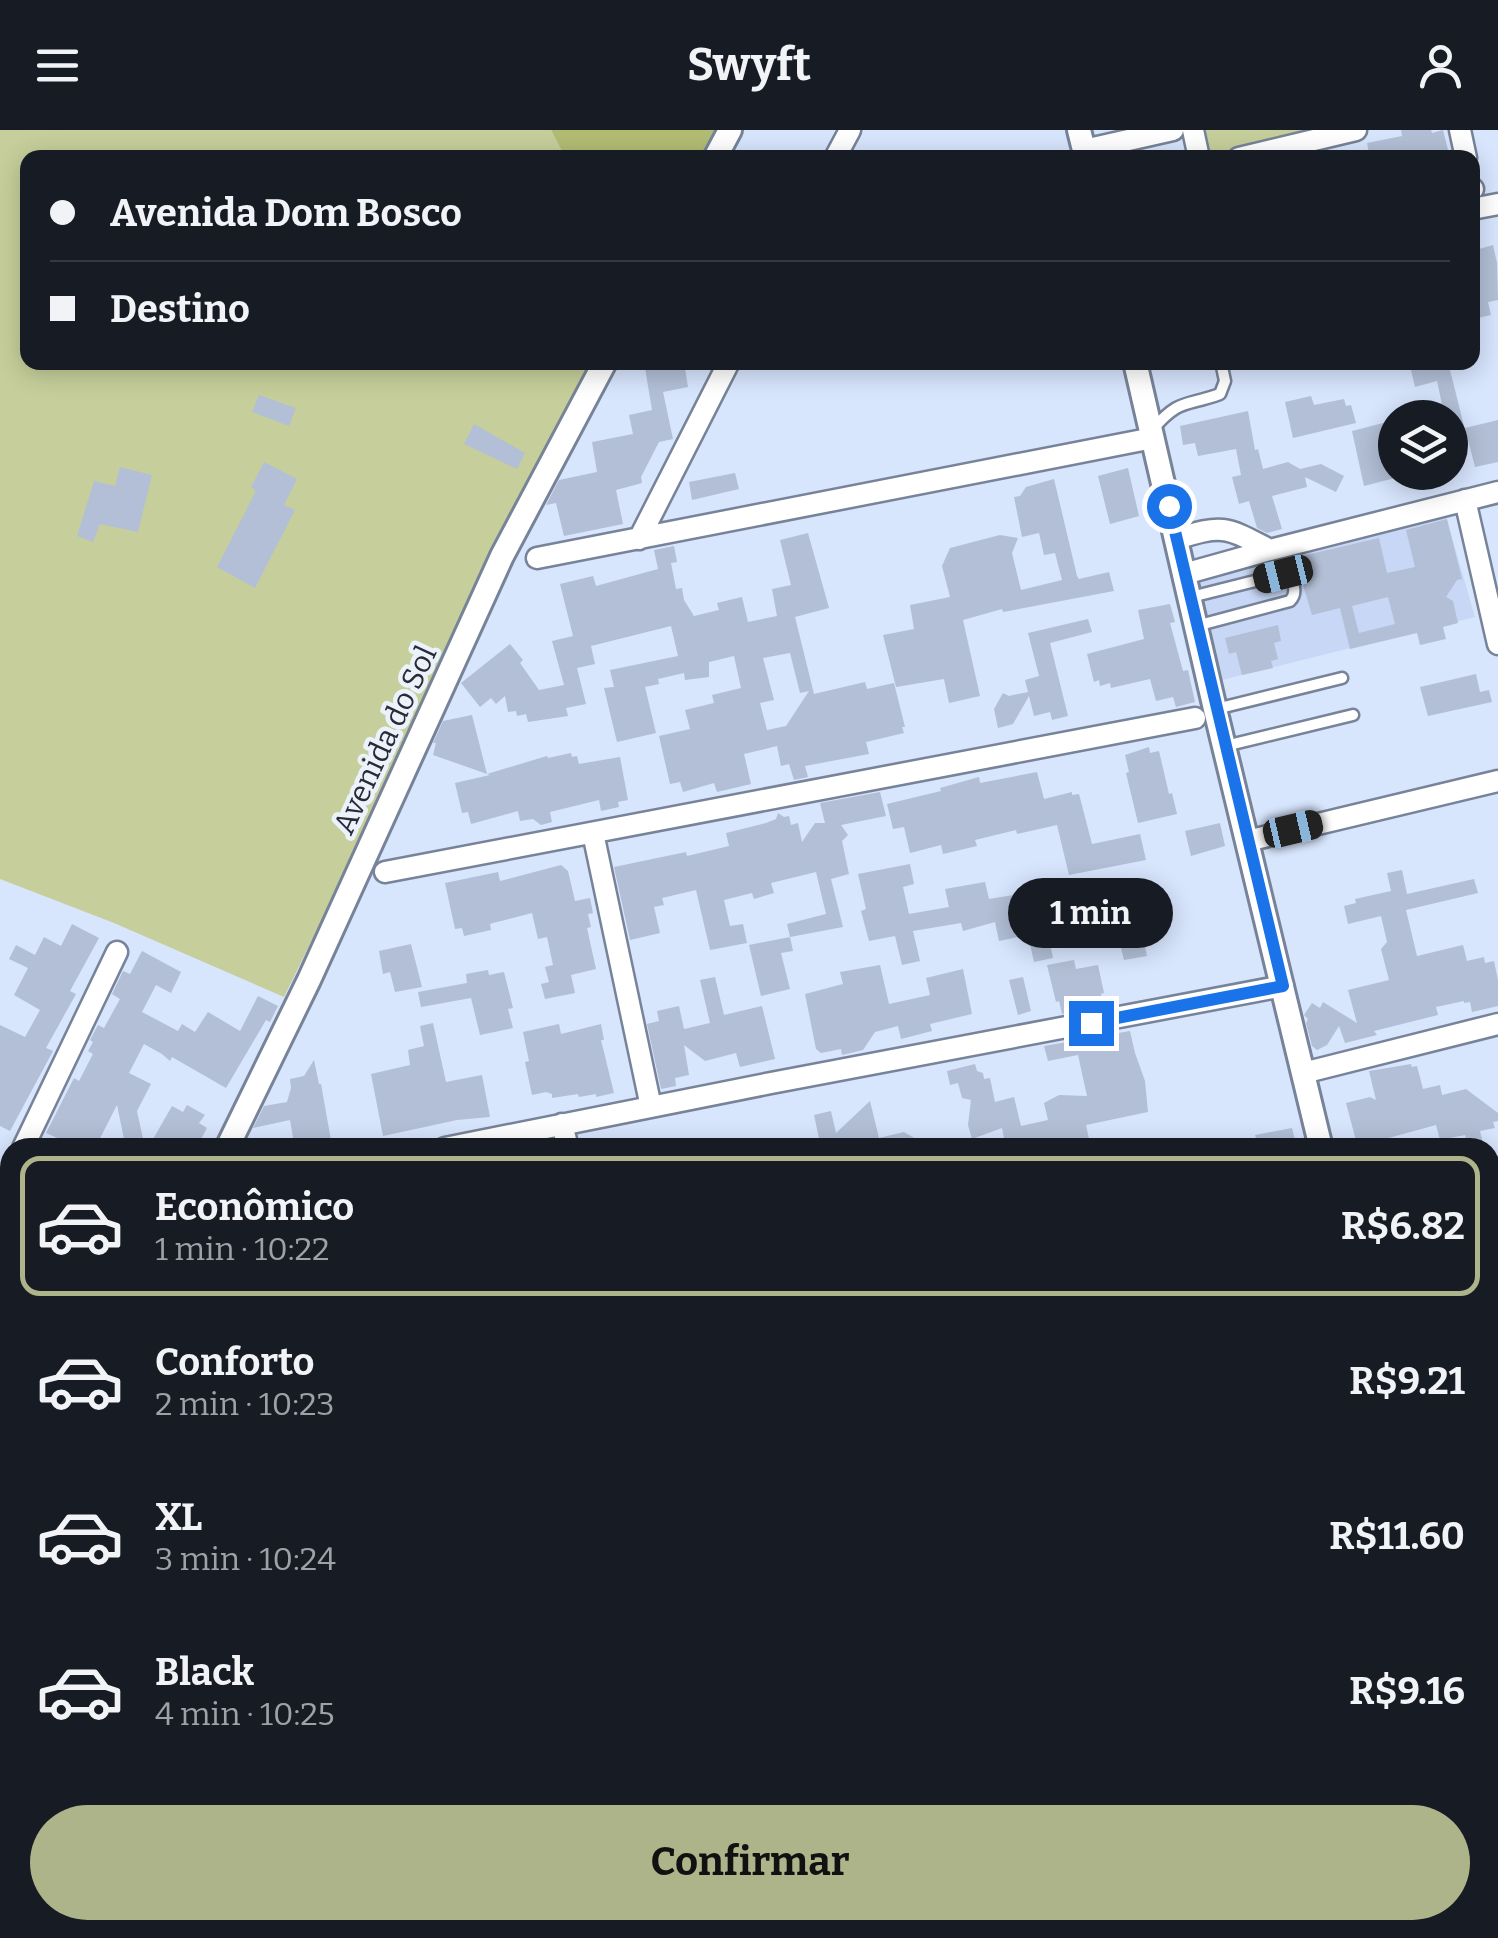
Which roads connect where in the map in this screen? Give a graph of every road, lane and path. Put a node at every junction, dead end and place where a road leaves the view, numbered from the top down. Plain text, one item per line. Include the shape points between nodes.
1 (1173, 130) edge
2 (1356, 130) edge
3 (1083, 146) edge
4 (1272, 150) edge
5 (602, 370) edge
6 (725, 370) edge
7 (1137, 370) edge
8 (1223, 370) edge
9 (1152, 434) junction
10 (1498, 492) edge
11 (1465, 500) junction
12 (639, 539) junction
13 (1176, 539) junction
14 (1270, 550) junction
15 (537, 558) dead end
16 (1187, 586) junction
17 (1196, 626) junction
18 (1498, 644) edge
19 (1342, 678) dead end
20 (1205, 714) junction
21 (1354, 716) dead end
22 (1224, 746) junction
23 (1498, 780) edge
24 (592, 832) junction
25 (1247, 840) junction
26 (386, 872) dead end
27 (116, 952) dead end
28 (1283, 986) junction
29 (1498, 1024) edge
30 (1303, 1073) junction
31 (652, 1106) junction
32 (562, 1124) junction
33 (27, 1138) edge
34 (232, 1138) edge
35 (493, 1138) edge
36 (566, 1138) edge
37 (1319, 1138) edge

1 - 3 street
2 - 4 street
5 - 34 street, Avenida do Sol via 502,556
6 - 12 street
7 - 9 street
8 - 9 lane via 1220,394 1171,409
9 - 12 street
9 - 13 street
10 - 11 street
11 - 14 street
11 - 18 street
12 - 15 street
13 - 14 street via 1222,528
13 - 16 street
14 - 16 street
16 - 17 street
16 - 17 lane via 1283,574 1292,581 1290,601
17 - 20 street
19 - 20 lane
20 - 22 street
20 - 24 street
21 - 22 lane
22 - 25 street
23 - 25 street
24 - 26 street
24 - 31 street
25 - 28 street
27 - 33 street
28 - 30 street
28 - 31 street
29 - 30 street
30 - 37 street
31 - 32 street
32 - 35 street
32 - 36 street

